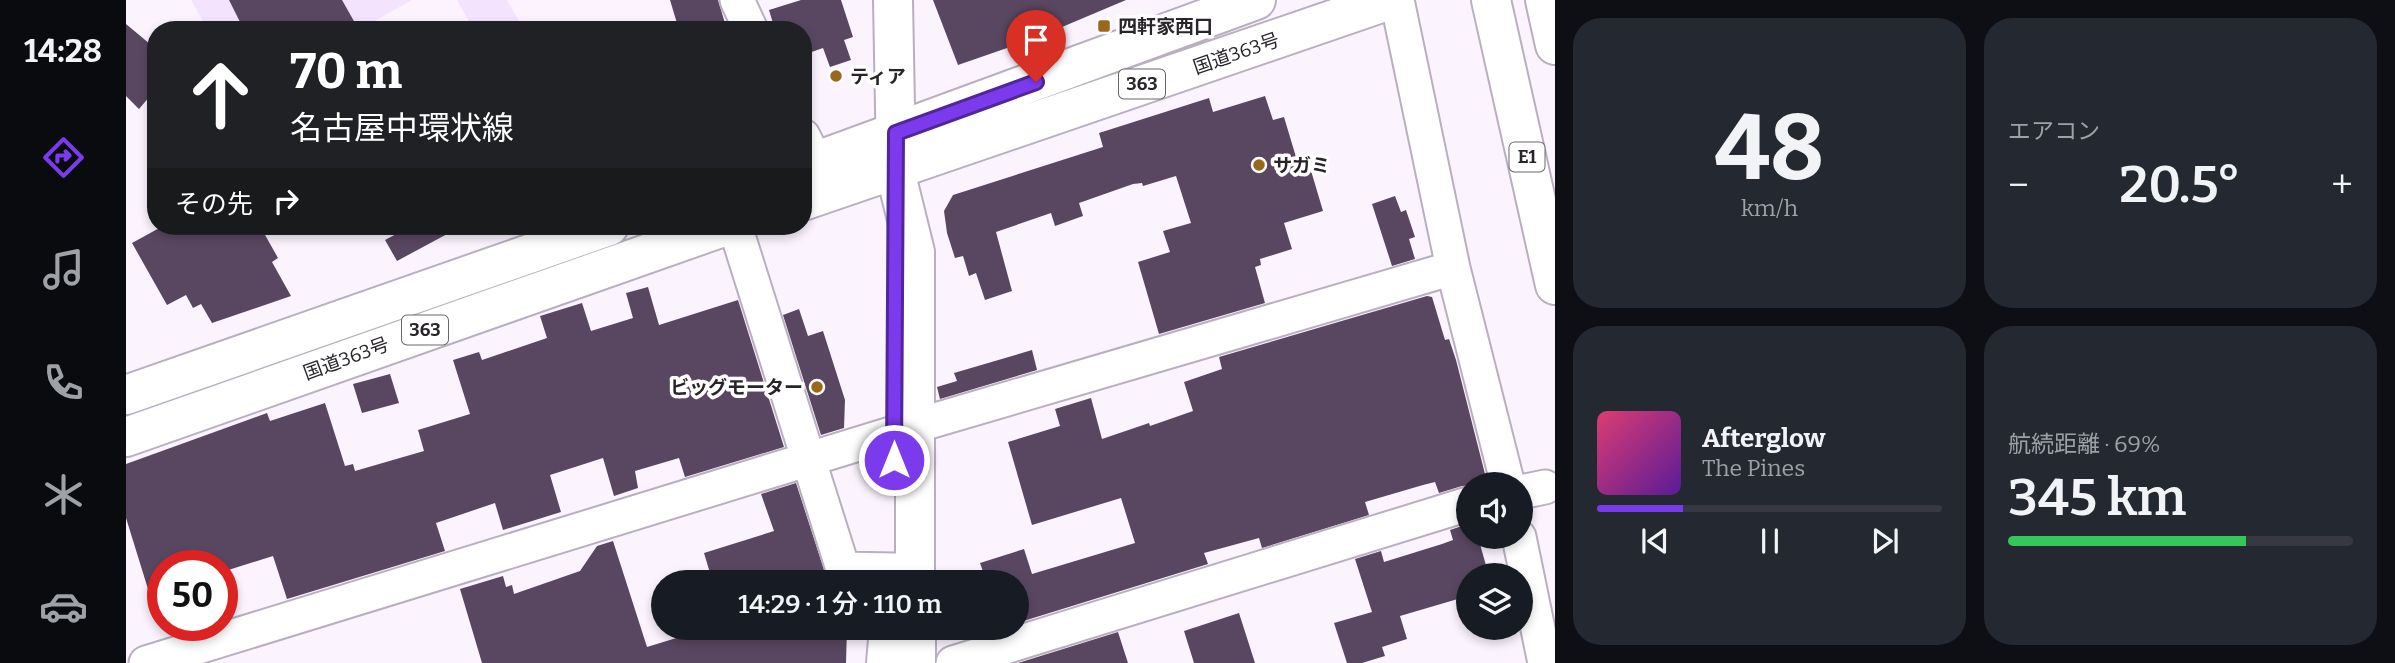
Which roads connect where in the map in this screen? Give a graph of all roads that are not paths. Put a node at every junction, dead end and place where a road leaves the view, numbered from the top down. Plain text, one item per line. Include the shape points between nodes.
1 (737, 0) edge
2 (892, 0) edge
3 (1256, 0) edge
4 (1390, 0) edge
5 (1397, 0) edge
6 (1495, 15) edge
7 (747, 21) edge
8 (896, 133) junction
9 (812, 154) edge
10 (895, 171) junction
11 (812, 198) edge
12 (583, 235) edge
13 (700, 235) edge
14 (738, 235) edge
15 (1453, 268) junction
16 (1555, 285) edge
17 (126, 395) edge
18 (905, 429) junction
19 (126, 437) edge
20 (809, 459) junction
21 (1505, 472) edge
22 (1456, 508) edge
23 (1522, 549) edge
24 (850, 570) edge
25 (901, 570) edge
26 (888, 640) edge
27 (916, 640) edge
28 (146, 663) edge
29 (886, 663) edge
30 (916, 663) edge
31 (953, 663) edge
32 (1545, 663) edge

1 - 7 street
2 - 8 main road
3 - 8 main road, 363
4 - 10 main road, 国道363号 / 363
5 - 15 street
6 - 16 main road, E1
8 - 9 main road, 363
8 - 10 main road
10 - 11 main road, 国道363号 / 363
10 - 18 main road via 915,252
12 - 17 main road, 国道363号 / 363
13 - 19 main road, 国道363号 / 363
14 - 20 street
15 - 18 street
15 - 21 street
18 - 20 street
18 - 25 main road
20 - 24 street via 844,569
20 - 28 street
22 - 31 street
23 - 32 street
26 - 29 main road
27 - 30 main road

